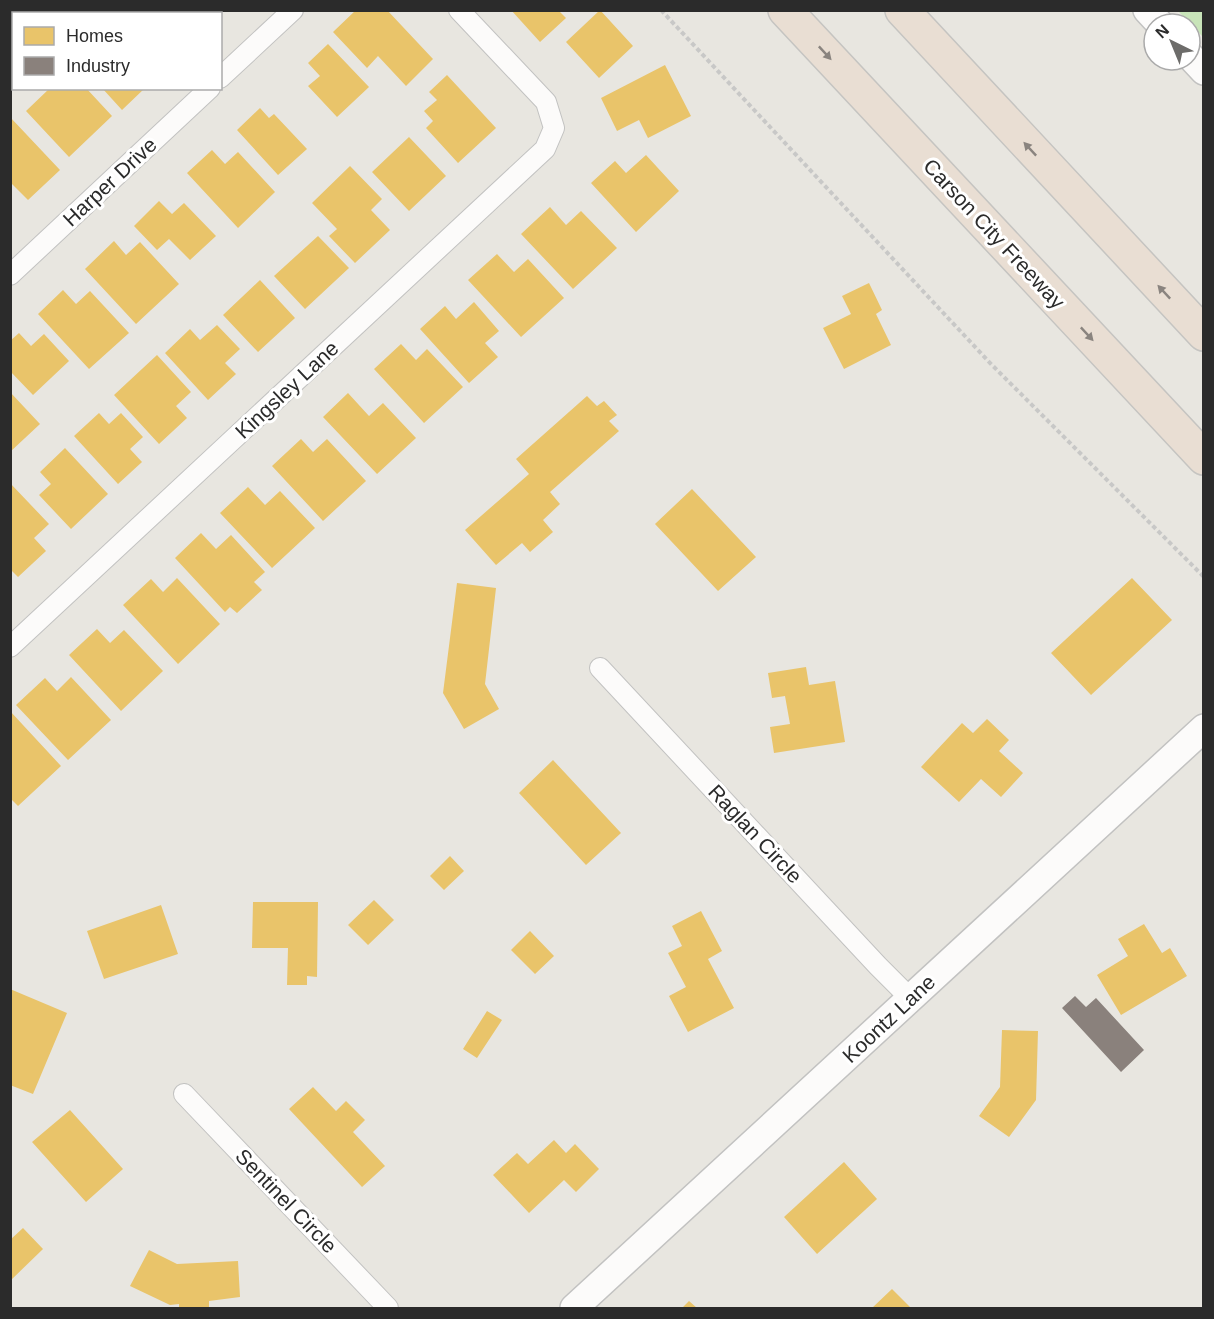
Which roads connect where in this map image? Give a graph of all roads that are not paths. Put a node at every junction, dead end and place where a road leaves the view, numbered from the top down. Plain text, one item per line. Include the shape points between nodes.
1 (293, 10) edge
2 (459, 10) edge
3 (785, 10) edge
4 (902, 10) edge
5 (222, 76) edge
6 (208, 90) edge
7 (10, 275) edge
8 (1203, 334) edge
9 (1203, 458) edge
10 (10, 647) edge
11 (600, 668) dead end
12 (1203, 728) edge
13 (911, 999) junction
14 (184, 1094) dead end
15 (388, 1308) edge
16 (574, 1308) edge

1 - 5 street
2 - 10 street, Kingsley Lane via 546,102 554,128 545,149
3 -> 9 highway, Carson City Freeway
8 -> 4 highway
6 - 7 street, Harper Drive
11 - 13 street, Raglan Circle
12 - 13 street, Koontz Lane
13 - 16 street, Koontz Lane
14 - 15 street, Sentinel Circle

